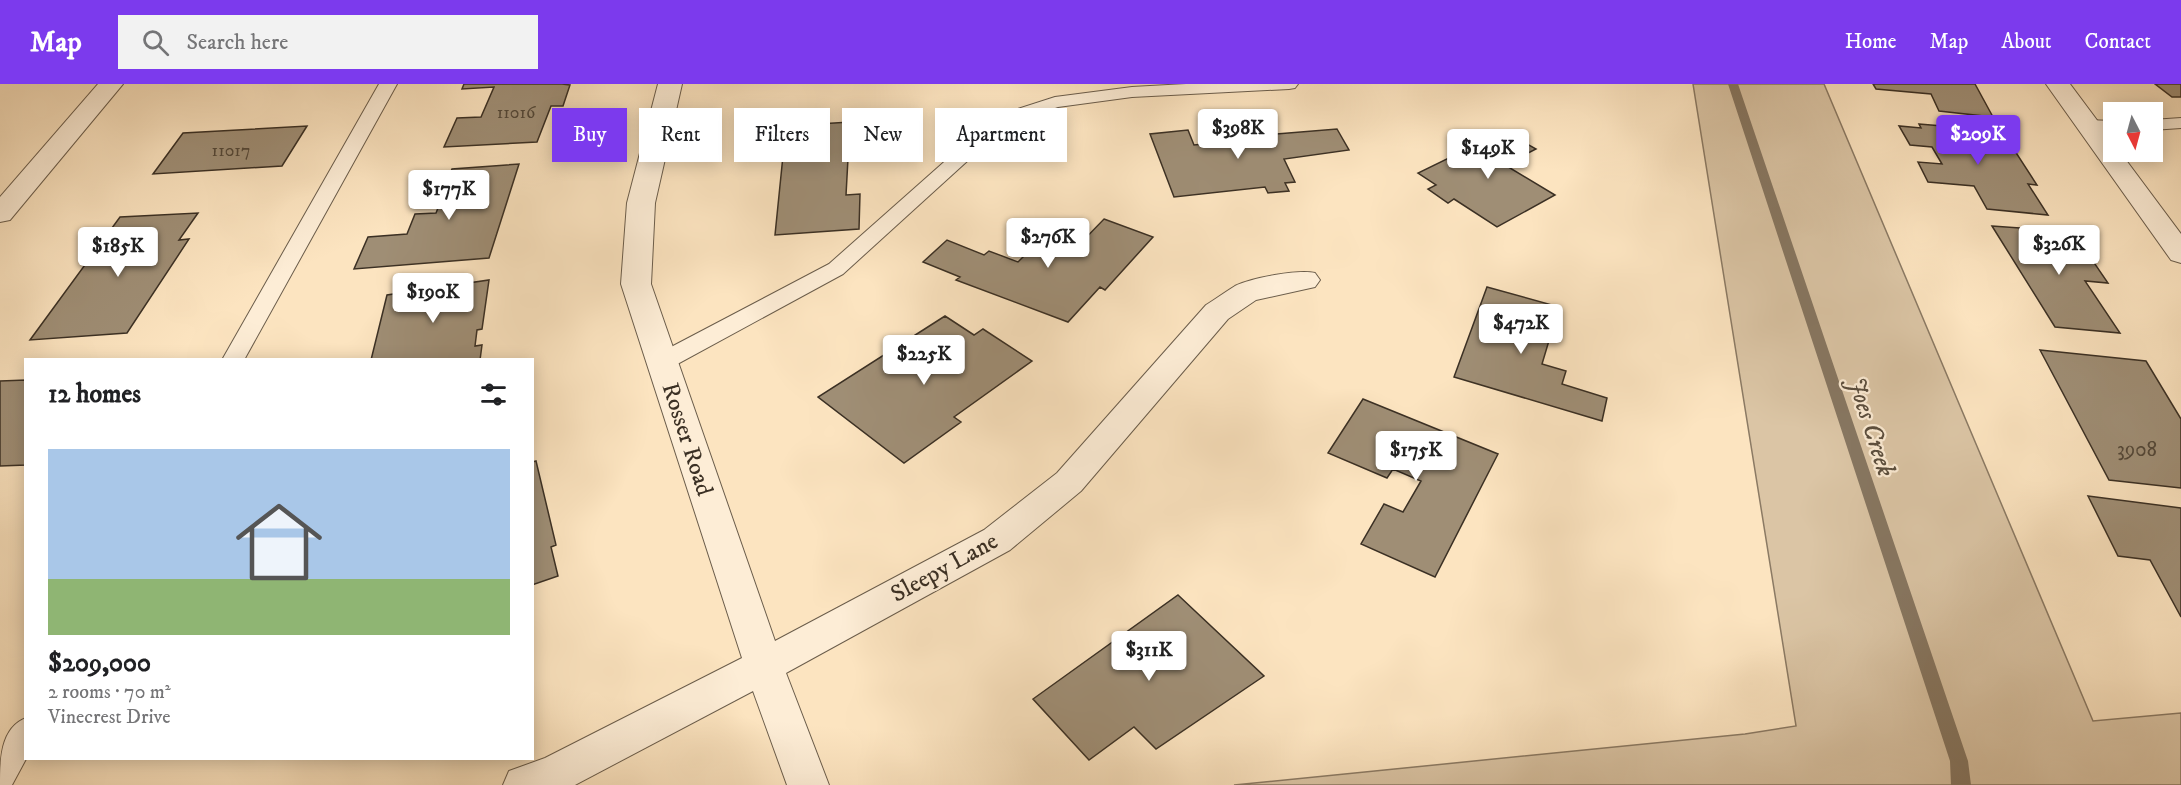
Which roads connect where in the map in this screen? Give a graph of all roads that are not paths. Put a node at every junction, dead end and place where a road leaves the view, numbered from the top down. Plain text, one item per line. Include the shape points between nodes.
1 (111, 84) edge
2 (388, 84) edge
3 (670, 84) edge
4 (1289, 84) edge
5 (2058, 84) edge
6 (2181, 123) edge
7 (2163, 124) edge
8 (2086, 125) junction
9 (2103, 126) edge
10 (0, 214) edge
11 (2181, 254) edge
12 (1305, 280) dead end
13 (234, 358) edge
14 (662, 362) junction
15 (764, 666) junction
16 (24, 735) edge
17 (0, 777) edge
18 (524, 785) edge
19 (808, 785) edge

1 - 10 street
2 - 13 lane
3 - 14 street, Rosser Road via 641,203 636,284
4 - 14 lane via 1132,92 1055,102 1002,120 836,269
5 - 8 street
6 - 7 lane
8 - 9 lane
8 - 11 street
12 - 15 street, Sleepy Lane via 1247,292 1217,312 1069,482 997,540
14 - 15 street, Rosser Road
15 - 18 street, Sleepy Lane via 557,773
15 - 19 street, Rosser Road
16 - 17 lane

